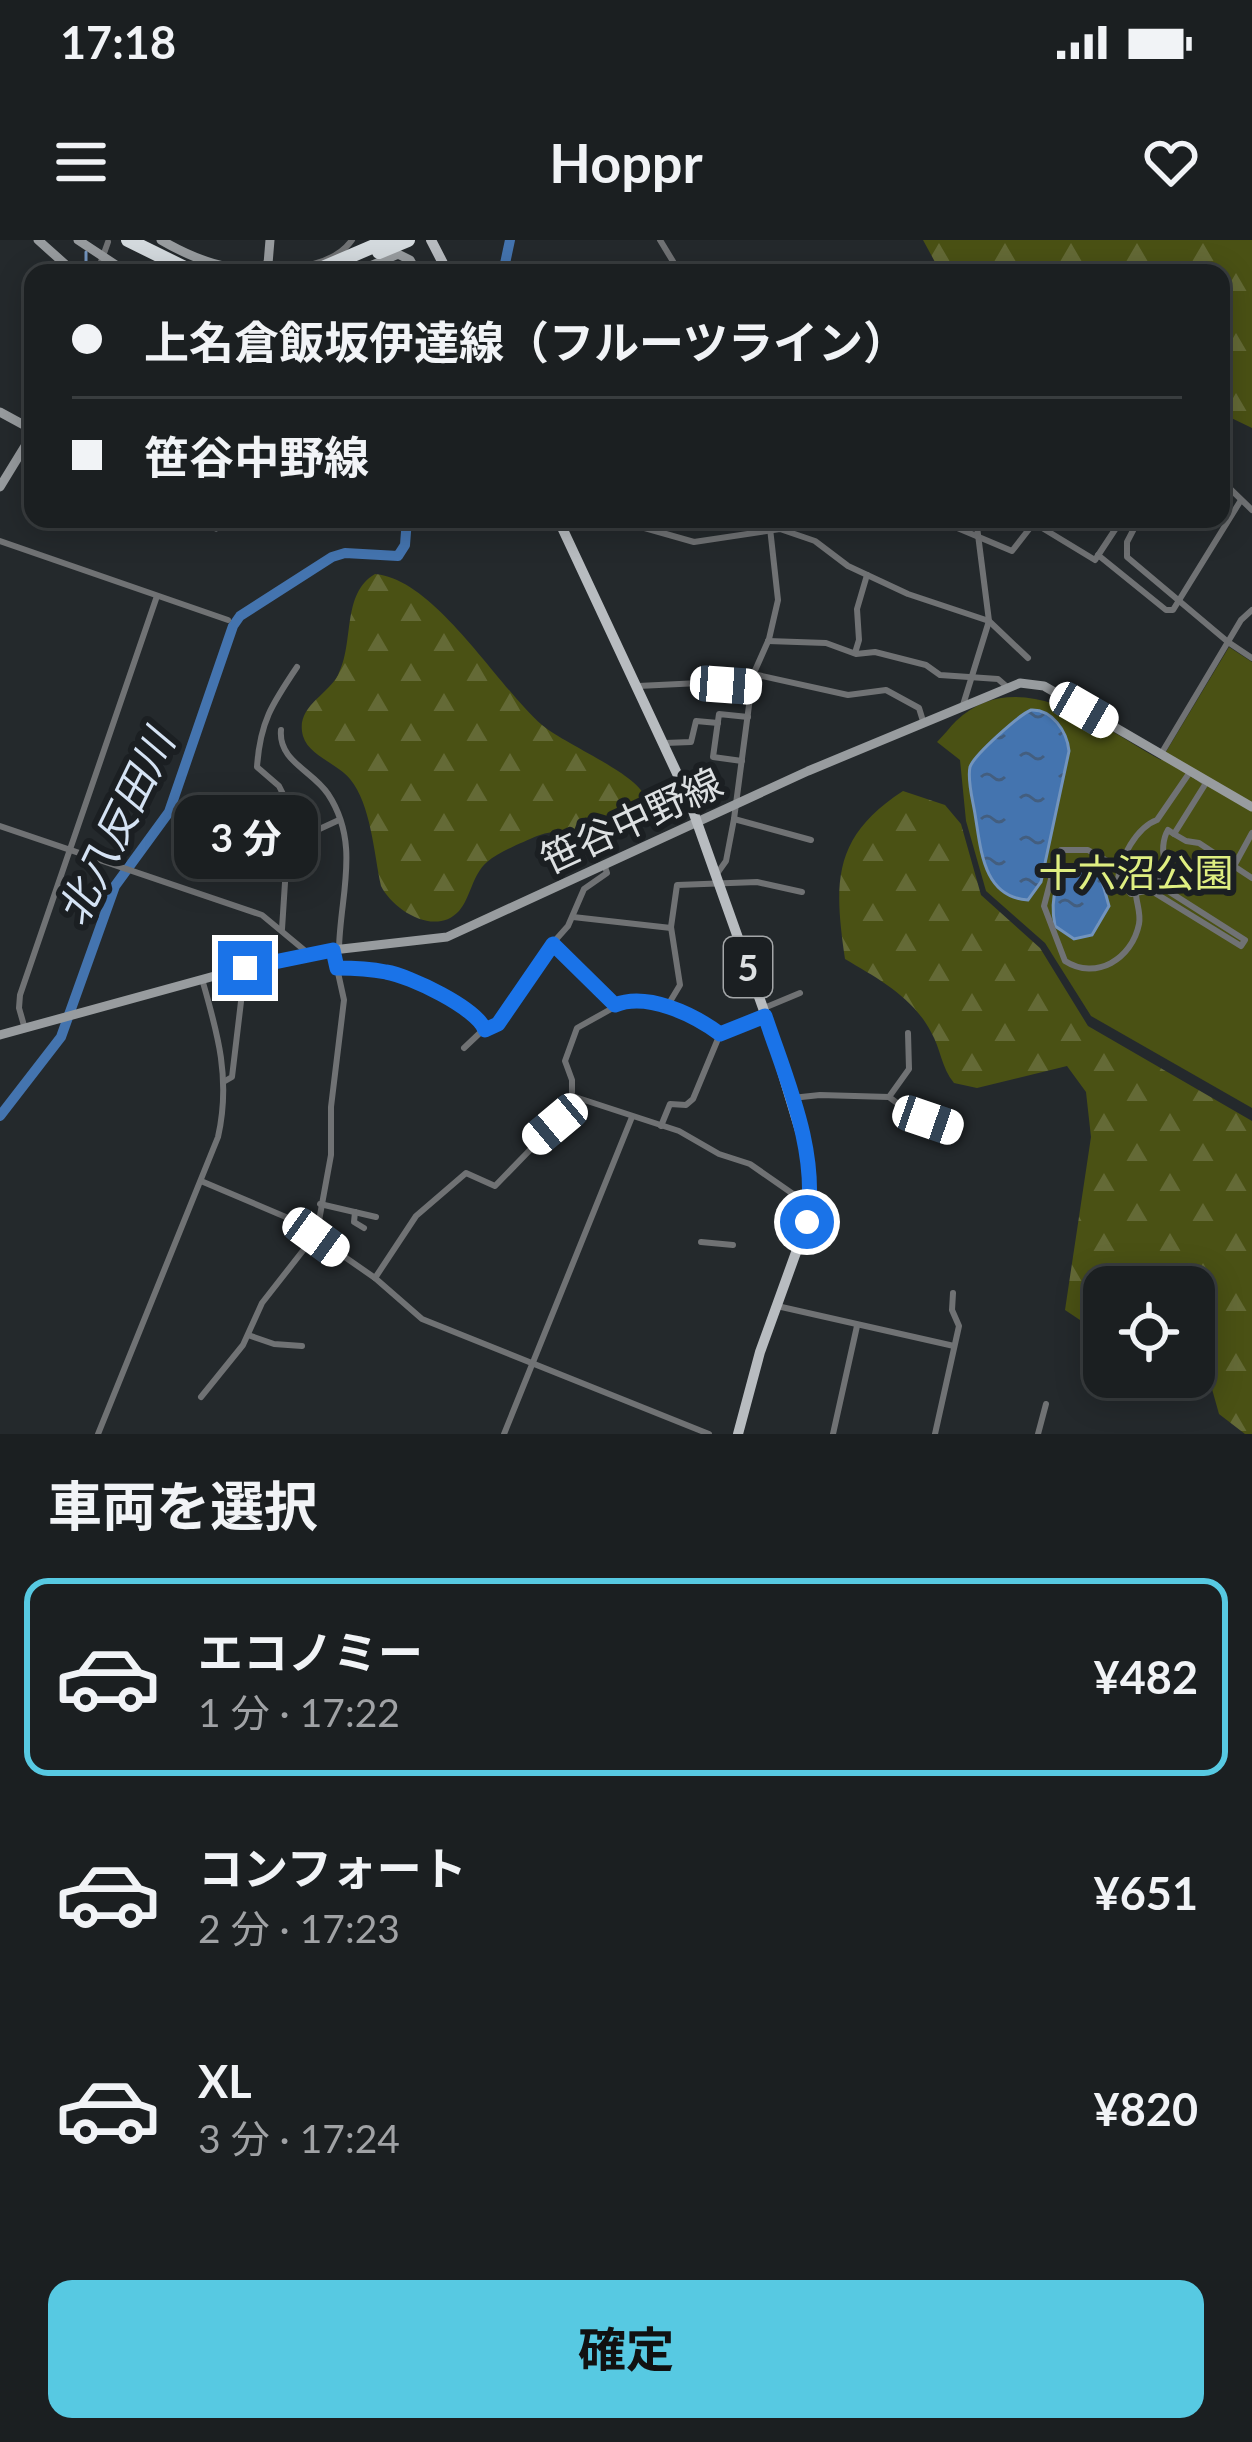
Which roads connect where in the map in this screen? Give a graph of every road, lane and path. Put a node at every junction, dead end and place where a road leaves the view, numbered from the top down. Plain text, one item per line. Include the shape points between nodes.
1 (38, 240) edge
2 (79, 240) edge
3 (161, 240) edge
4 (352, 240) edge
5 (388, 240) edge
6 (408, 240) edge
7 (113, 241) edge
8 (131, 247) edge
9 (103, 258) junction
10 (65, 264) edge
11 (101, 264) edge
12 (113, 264) edge
13 (158, 264) edge
14 (173, 264) edge
15 (222, 264) edge
16 (303, 264) edge
17 (331, 264) edge
18 (354, 264) edge
19 (375, 264) edge
20 (412, 264) edge
21 (24, 446) edge
22 (0, 487) edge
23 (1230, 489) edge
24 (1241, 500) junction
25 (1252, 511) edge
26 (1230, 518) edge
27 (561, 528) edge
28 (647, 528) edge
29 (753, 528) edge
30 (770, 528) edge
31 (781, 528) edge
32 (955, 528) edge
33 (977, 528) edge
34 (1030, 528) edge
35 (1047, 528) edge
36 (1116, 528) edge
37 (1134, 528) edge
38 (1224, 528) edge
39 (979, 539) junction
40 (0, 541) edge
41 (1098, 555) junction
42 (867, 575) junction
43 (157, 596) junction
44 (1179, 602) junction
45 (1252, 610) edge
46 (228, 620) dead end
47 (988, 621) junction
48 (768, 641) junction
49 (1228, 643) junction
50 (855, 654) junction
51 (1028, 658) dead end
52 (1252, 658) edge
53 (297, 667) dead end
54 (754, 674) junction
55 (969, 676) junction
56 (638, 686) junction
57 (1006, 686) junction
58 (752, 687) junction
59 (963, 705) junction
60 (748, 717) junction
61 (923, 721) junction
62 (718, 723) junction
63 (281, 730) dead end
64 (665, 743) junction
65 (1161, 754) junction
66 (742, 761) junction
67 (737, 803) junction
68 (1252, 807) edge
69 (734, 819) junction
70 (339, 820) junction
71 (698, 821) junction
72 (0, 826) edge
73 (1252, 833) edge
74 (1174, 834) junction
75 (282, 837) junction
76 (811, 840) dead end
77 (70, 850) junction
78 (604, 864) junction
79 (1234, 866) junction
80 (1119, 868) junction
81 (1252, 878) edge
82 (717, 879) junction
83 (802, 892) dead end
84 (1136, 895) junction
85 (573, 917) junction
86 (671, 928) junction
87 (281, 929) junction
88 (553, 944) junction
89 (1243, 944) junction
90 (1252, 949) edge
91 (336, 950) junction
92 (309, 954) junction
93 (245, 968) junction
94 (337, 968) junction
95 (202, 979) junction
96 (800, 993) dead end
97 (615, 1005) junction
98 (668, 1005) junction
99 (764, 1012) junction
100 (25, 1029) junction
101 (485, 1030) junction
102 (908, 1033) dead end
103 (720, 1034) junction
104 (0, 1035) edge
105 (464, 1048) dead end
106 (225, 1081) junction
107 (572, 1096) junction
108 (889, 1097) junction
109 (792, 1098) junction
110 (632, 1117) junction
111 (661, 1126) junction
112 (950, 1127) dead end
113 (201, 1181) junction
114 (320, 1204) junction
115 (809, 1205) junction
116 (356, 1212) junction
117 (376, 1216) dead end
118 (364, 1228) dead end
119 (316, 1232) junction
120 (701, 1242) dead end
121 (734, 1245) dead end
122 (376, 1278) junction
123 (953, 1293) dead end
124 (777, 1306) junction
125 (857, 1326) junction
126 (248, 1335) junction
127 (302, 1346) dead end
128 (954, 1346) junction
129 (533, 1363) junction
130 (201, 1397) dead end
131 (1046, 1404) dead end
132 (98, 1434) edge
133 (504, 1434) edge
134 (709, 1434) edge
135 (738, 1434) edge
136 (833, 1434) edge
137 (935, 1434) edge
138 (1039, 1434) edge

1 - 10 street
2 - 9 street
3 - 15 street
4 - 16 street via 344,251
5 - 17 highway
6 - 18 highway
7 - 8 highway
7 - 9 street
8 - 13 highway
8 - 14 highway
9 - 11 street
9 - 12 street
19 - 20 street via 398,254
21 - 22 street
23 - 24 street
24 - 25 street
24 - 26 street
27 - 56 main road, 5
28 - 29 street via 694,542
30 - 48 street via 778,600
31 - 42 street
32 - 39 street
33 - 39 street
34 - 39 street via 1012,551
35 - 41 street
36 - 41 street
37 - 44 street via 1127,557
38 - 44 street
39 - 47 street
40 - 43 street
41 - 44 street via 1166,610
42 - 47 street
42 - 50 street
43 - 46 street
43 - 77 street
44 - 49 street
45 - 49 street
47 - 51 street
47 - 55 street
48 - 50 street via 811,640
48 - 54 street
49 - 52 street
49 - 65 street
50 - 55 street
53 - 75 street via 258,739 257,767 284,796
54 - 58 street
54 - 61 street via 848,695 886,690 920,708
55 - 57 street
55 - 59 street
56 - 58 street
56 - 64 main road, 5
57 - 59 street, 笹谷中野線
57 - 65 street via 1044,686
58 - 60 street
59 - 61 street, 笹谷中野線
60 - 62 street via 719,714
60 - 66 street
61 - 67 street, 笹谷中野線
62 - 64 street via 696,721 691,742
62 - 66 street via 713,757
63 - 70 street via 290,759 320,784
64 - 71 main road, 5
65 - 68 street
66 - 67 street
67 - 69 street
67 - 71 street, 笹谷中野線
69 - 76 street
69 - 82 street
70 - 75 street
70 - 91 street via 350,852
71 - 78 street, 笹谷中野線
71 - 82 main road, 5
72 - 77 street
73 - 79 street
74 - 79 street
74 - 80 street via 1206,783 1190,772
74 - 89 street via 1164,837 1157,884
75 - 87 street
77 - 87 street via 262,915
77 - 100 street via 19,1000
78 - 85 street via 607,873 584,889
78 - 91 street, 笹谷中野線 via 447,938
79 - 81 street
80 - 84 street via 1121,885
80 - 84 street via 1076,848 1057,856 1044,898 1065,961 1096,970 1119,957 1140,921
82 - 83 street
82 - 86 street via 677,885
82 - 99 main road, 5
84 - 89 street via 1150,890
85 - 86 street
85 - 88 street
86 - 98 street via 680,985
87 - 92 street
88 - 97 street
88 - 101 street via 498,1024
89 - 90 street
91 - 92 street, 笹谷中野線
91 - 94 street
92 - 93 street, 笹谷中野線
93 - 95 street, 笹谷中野線
93 - 106 street via 232,1077
94 - 101 street via 418,984 476,1014
94 - 114 street via 344,1000
95 - 100 street, 笹谷中野線
95 - 106 street
96 - 99 street
97 - 98 street
97 - 107 street via 577,1028 565,1061
98 - 103 street
99 - 103 street
99 - 109 main road, 5
100 - 104 street, 笹谷中野線
101 - 105 street
102 - 108 street via 909,1069
103 - 111 street via 693,1099 670,1104
106 - 113 street via 218,1137
107 - 110 street
107 - 122 street via 562,1117 495,1186 466,1173 422,1210
108 - 109 street
108 - 112 street
109 - 115 main road, 5 via 808,1154
110 - 111 street
110 - 129 street
111 - 115 street via 751,1166
113 - 119 street
113 - 132 street
114 - 116 street
114 - 119 street
115 - 124 main road, 5
116 - 117 street
116 - 118 street via 354,1222
119 - 122 street
119 - 126 street
120 - 121 street
122 - 129 street via 422,1318
123 - 128 street
124 - 125 street
124 - 135 main road, 5
125 - 128 street
125 - 136 street
126 - 127 street
126 - 130 street
128 - 137 street
129 - 133 street
129 - 134 street
131 - 138 street

